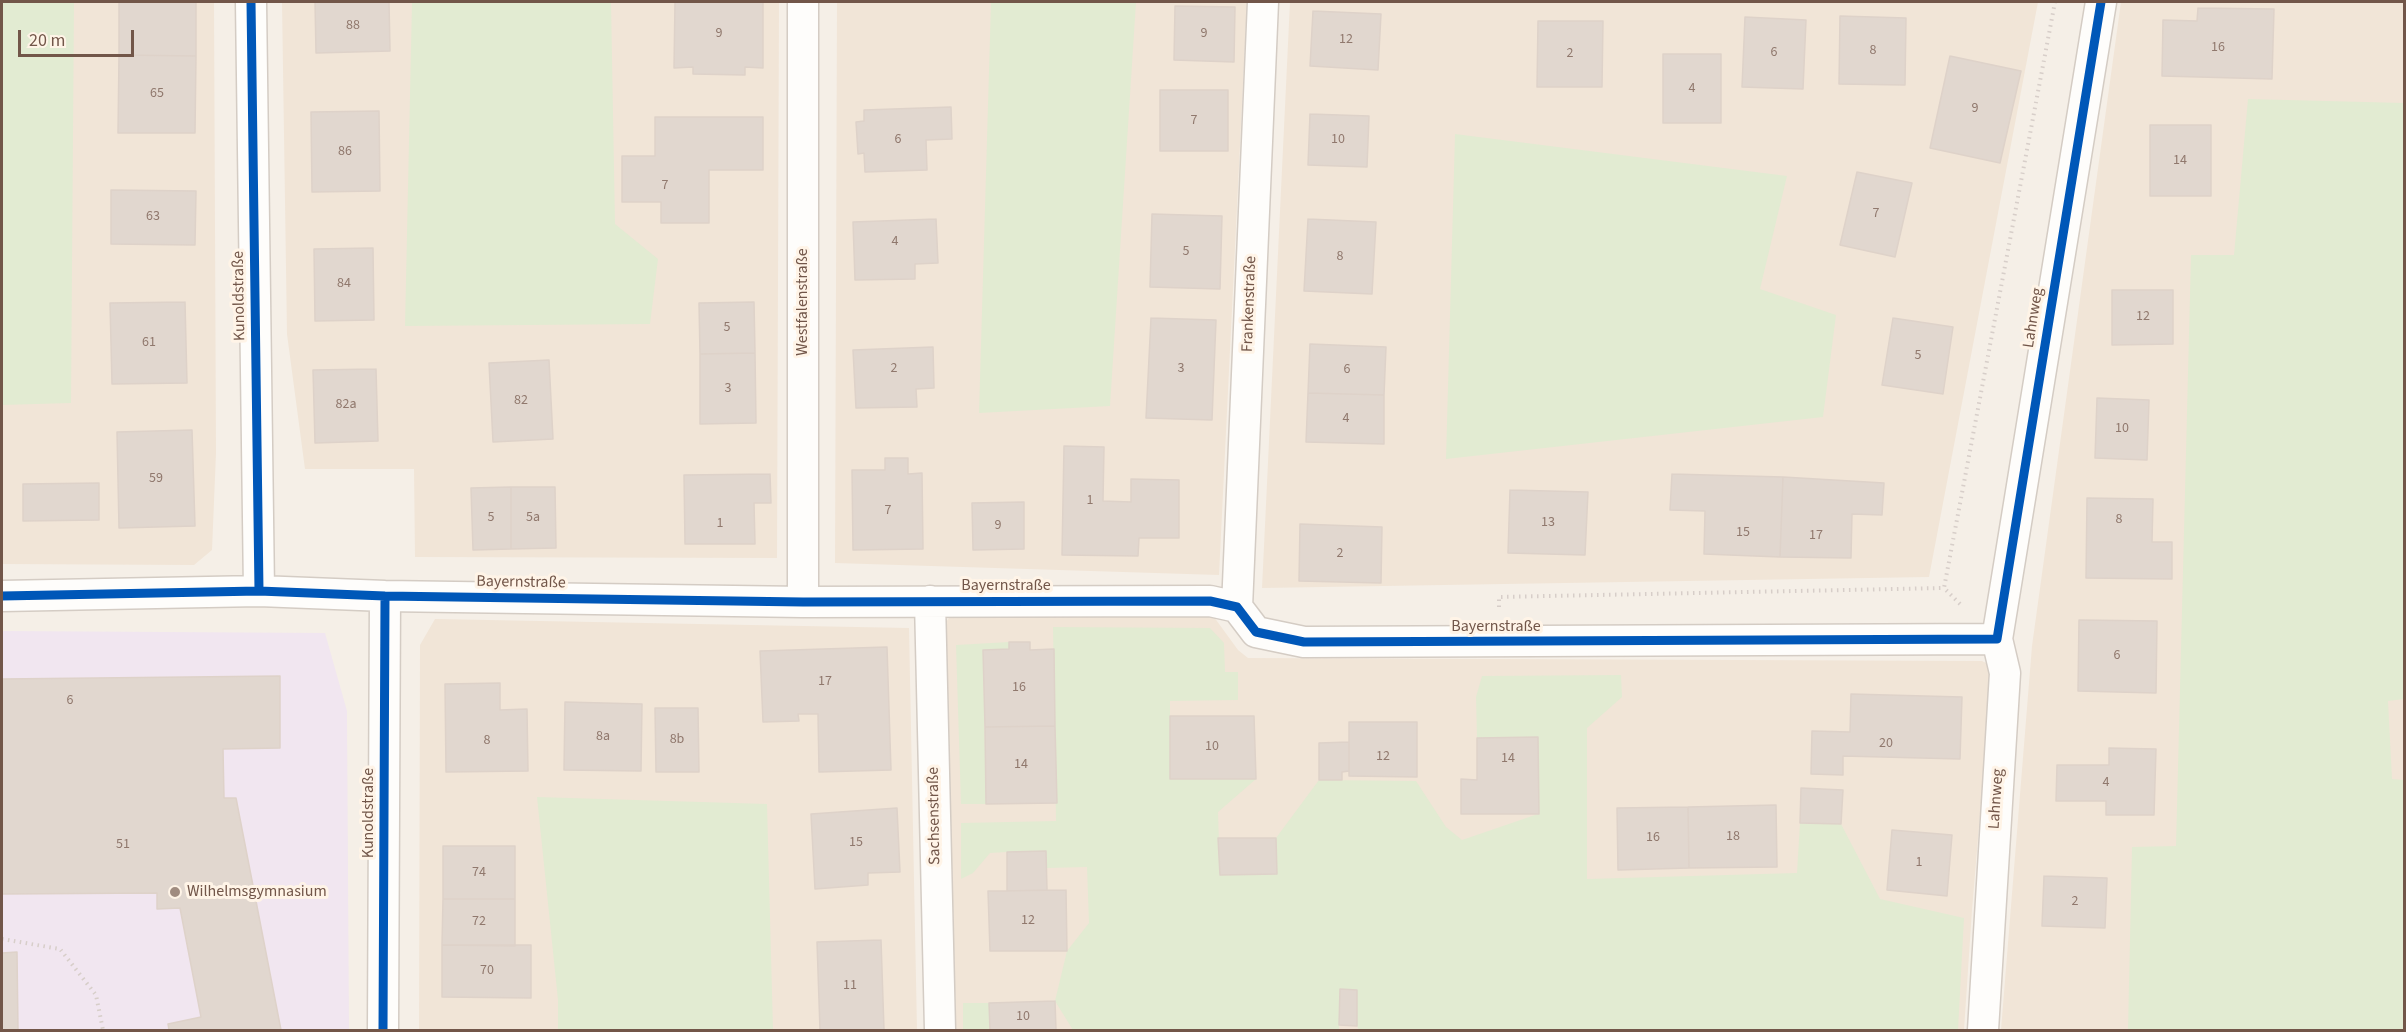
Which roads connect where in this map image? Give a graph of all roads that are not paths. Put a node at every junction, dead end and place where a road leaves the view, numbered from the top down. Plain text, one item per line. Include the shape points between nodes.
1 (251, 2) edge
2 (803, 2) edge
3 (1263, 2) edge
4 (2101, 2) edge
5 (259, 591) junction
6 (2, 596) edge
7 (385, 596) junction
8 (930, 601) junction
9 (803, 602) junction
10 (1237, 607) junction
11 (1997, 639) junction
12 (383, 1030) edge
13 (940, 1030) edge
14 (1983, 1030) edge

1 - 5 street, Kunoldstraße
2 - 9 street, Westfalenstraße
3 - 10 street, Frankenstraße
4 - 11 street, Lahnweg
5 - 6 street, Bayernstraße
5 - 7 street, Bayernstraße
7 - 9 street, Bayernstraße
7 - 12 street, Kunoldstraße
8 - 9 street, Bayernstraße
8 - 10 street, Bayernstraße via 1210,601
8 - 13 street, Sachsenstraße
10 - 11 street, Bayernstraße via 1256,632 1304,642
11 - 14 street, Lahnweg via 2005,673

